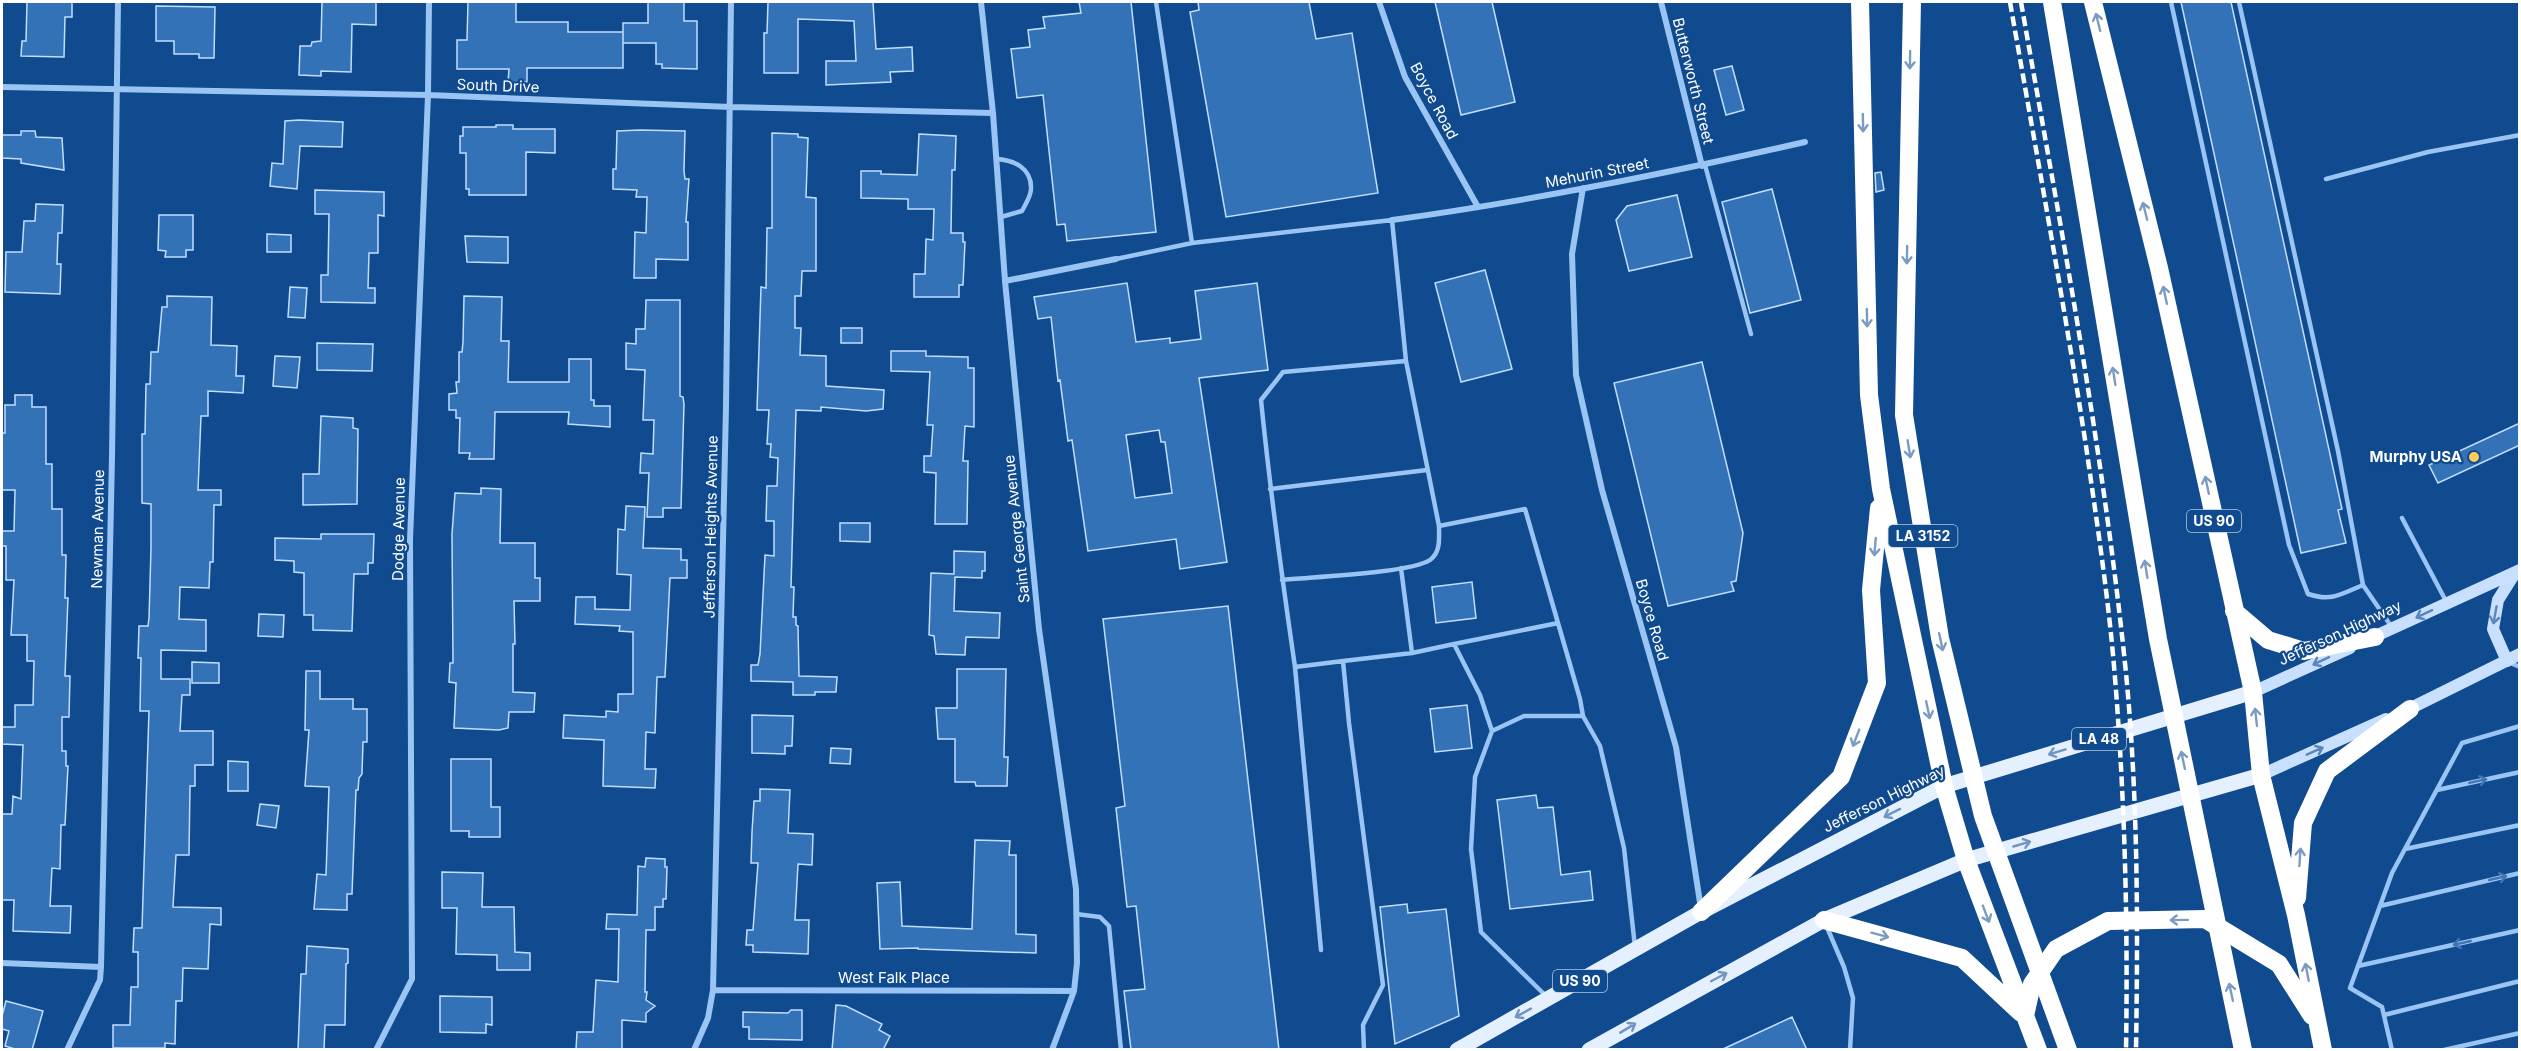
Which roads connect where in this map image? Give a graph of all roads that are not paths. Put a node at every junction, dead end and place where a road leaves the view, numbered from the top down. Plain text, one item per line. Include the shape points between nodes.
1 (118, 2) edge
2 (429, 2) edge
3 (731, 2) edge
4 (981, 2) edge
5 (1156, 2) edge
6 (1379, 2) edge
7 (1661, 2) edge
8 (1860, 2) edge
9 (1912, 2) edge
10 (2052, 2) edge
11 (2093, 2) edge
12 (2171, 2) edge
13 (2239, 2) edge
14 (2, 87) edge
15 (117, 90) junction
16 (428, 95) junction
17 (731, 107) junction
18 (993, 112) junction
19 (2520, 135) edge
20 (1805, 142) dead end
21 (996, 159) junction
22 (1703, 165) junction
23 (2326, 179) dead end
24 (1583, 188) junction
25 (1478, 207) junction
26 (1000, 218) junction
27 (1392, 220) junction
28 (1192, 243) junction
29 (1116, 259) joint
30 (1005, 280) junction
31 (1751, 334) dead end
32 (1406, 361) junction
33 (1427, 470) junction
34 (1270, 489) junction
35 (1881, 489) junction
36 (2402, 518) dead end
37 (1439, 526) junction
38 (1401, 568) junction
39 (2518, 571) edge
40 (1282, 580) junction
41 (2363, 585) junction
42 (2447, 603) junction
43 (2234, 611) junction
44 (1558, 623) junction
45 (2393, 628) junction
46 (2375, 636) junction
47 (1454, 644) junction
48 (1412, 653) junction
49 (2520, 654) edge
50 (1343, 661) junction
51 (2507, 661) junction
52 (1295, 667) junction
53 (2520, 667) edge
54 (2253, 692) junction
55 (2410, 708) junction
56 (1583, 716) junction
57 (2520, 726) edge
58 (1492, 731) junction
59 (2520, 772) edge
60 (2261, 775) junction
61 (1944, 786) junction
62 (2437, 790) junction
63 (2520, 825) edge
64 (2404, 849) junction
65 (1966, 860) junction
66 (2520, 873) edge
67 (2380, 906) junction
68 (1701, 912) junction
69 (1076, 914) junction
70 (2296, 915) junction
71 (1824, 920) junction
72 (2520, 930) edge
73 (1321, 950) dead end
74 (1635, 950) junction
75 (2, 963) edge
76 (2358, 966) junction
77 (101, 967) junction
78 (2520, 981) edge
79 (713, 990) junction
80 (1074, 991) junction
81 (1549, 999) junction
82 (2384, 1015) junction
83 (2025, 1016) junction
84 (2318, 1025) junction
85 (2520, 1033) edge
86 (1605, 1046) edge
87 (67, 1050) edge
88 (376, 1050) edge
89 (694, 1050) edge
90 (1052, 1050) edge
91 (1121, 1050) edge
92 (1364, 1050) edge
93 (1457, 1050) edge
94 (1589, 1050) edge
95 (1850, 1050) edge
96 (2038, 1050) edge
97 (2068, 1050) edge
98 (2243, 1050) edge
99 (2323, 1050) edge
100 (2392, 1050) edge
101 (2444, 1050) edge

1 - 15 street, Newman Avenue
2 - 16 street, Dodge Avenue
3 - 17 street, Jefferson Heights Avenue
4 - 18 street, Saint George Avenue
5 - 28 lane
6 - 25 street, Boyce Road via 1405,77
7 - 22 street, Butterworth Street
8 -> 35 highway, US 90 via 1869,395
9 -> 97 highway, LA 3152, bridge via 1904,415 1940,638 1983,816
98 -> 10 highway, bridge via 2157,639
43 -> 11 highway, US 90 via 2159,268
12 - 41 lane via 2289,545 2308,594 2333,598
13 - 41 lane
14 - 15 street, South Drive
15 - 16 street, South Drive
15 - 77 street, Newman Avenue
16 - 17 street, South Drive
16 - 88 street, Dodge Avenue via 410,540 412,979
17 - 18 street, South Drive
17 - 79 street, Jefferson Heights Avenue
18 - 21 street, Saint George Avenue
19 - 23 lane via 2428,152
20 - 22 street, Mehurin Street
21 - 26 street, Saint George Avenue
21 - 26 lane via 1013,160 1029,174 1032,191 1022,211
22 - 24 street, Mehurin Street
22 - 31 lane
24 - 25 street, Mehurin Street
24 - 68 street, Boyce Road via 1572,254 1576,375 1602,490 1676,747
25 - 27 street, Mehurin Street
26 - 30 street, Saint George Avenue
27 - 28 lane
27 - 32 lane
28 - 29 lane
29 - 30 street
30 - 69 street, Saint George Avenue via 1039,629 1076,889
32 - 33 lane
32 - 34 lane via 1282,372 1261,400
33 - 34 lane
33 - 37 lane
34 - 40 lane
35 -> 61 highway
35 -> 68 highway, US 90 via 1871,590 1877,683 1841,777
36 - 42 lane
37 - 38 lane via 1439,550 1430,561
37 - 44 lane via 1525,509
38 - 40 lane
38 - 48 lane
39 - 42 main road, Jefferson Highway / LA 48
39 -> 51 main road via 2498,600 2493,629
40 - 52 lane
41 - 45 lane
42 -> 45 main road, Jefferson Highway / LA 48
43 - 46 highway via 2268,640 2304,651
43 - 54 highway, US 90
44 - 47 lane
44 - 56 lane
45 - 46 main road, Jefferson Highway / LA 48
46 -> 54 main road, Jefferson Highway / LA 48
47 - 48 lane
47 - 58 lane via 1480,695
48 - 50 lane
49 - 51 main road
50 - 52 lane
50 - 92 lane via 1383,986 1363,1025
51 - 53 lane
51 - 55 main road
52 - 73 lane
60 -> 54 highway, US 90
54 -> 61 main road, Jefferson Highway / LA 48
60 -> 55 main road
70 -> 55 highway via 2303,823 2327,771
56 - 58 lane via 1524,716
56 - 74 lane via 1600,746 1624,848
57 - 62 lane via 2462,743
58 - 81 lane via 1474,777 1471,849 1481,933
62 -> 59 lane
65 -> 60 main road
60 - 70 highway
61 - 65 highway
61 -> 68 main road, Jefferson Highway / LA 48
62 - 64 lane
63 - 64 lane
64 - 67 lane
65 - 71 main road
65 -> 83 highway
67 -> 66 lane
67 - 76 lane
68 - 74 main road, Jefferson Highway / US 90
69 - 80 street, Saint George Avenue
69 - 91 lane via 1100,917 1109,926
84 -> 70 highway
71 -> 83 highway via 1962,958
86 -> 71 main road via 1667,1005
71 - 95 lane via 1853,998
72 -> 76 lane
74 - 81 main road, Jefferson Highway / US 90
75 - 77 street
76 - 82 lane via 2350,988 2382,1007
77 - 87 street, Newman Avenue via 100,980
78 - 82 lane
79 - 80 street, West Falk Place
79 - 89 street, Jefferson Heights Avenue via 708,1018
80 - 90 street, Saint George Avenue
81 -> 93 main road, Jefferson Highway / US 90
82 - 100 lane
84 -> 83 highway via 2279,964 2205,919 2108,921 2056,948 2032,984
83 - 96 highway
84 - 99 highway
85 - 101 lane
86 - 94 main road

